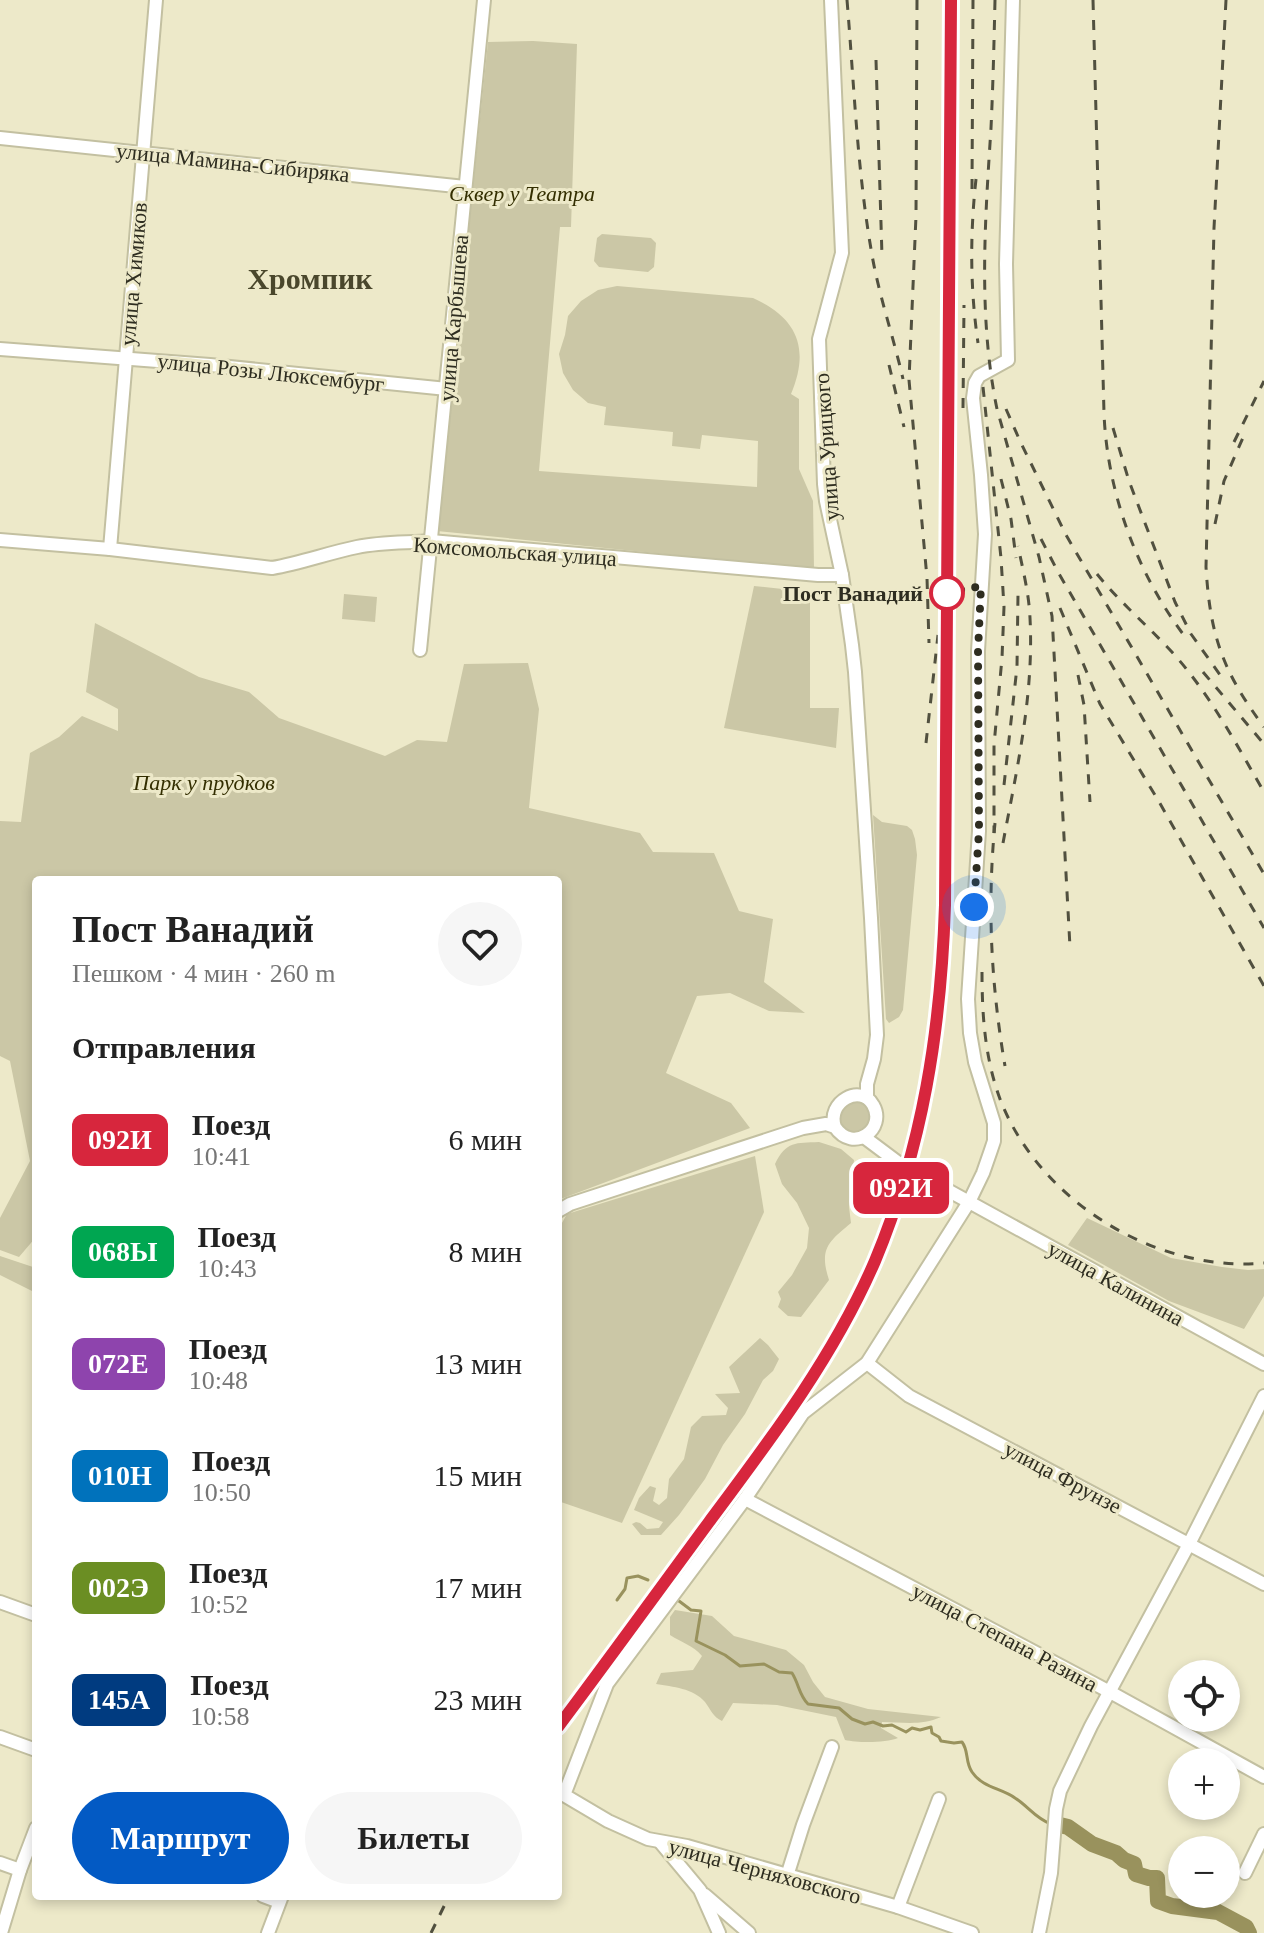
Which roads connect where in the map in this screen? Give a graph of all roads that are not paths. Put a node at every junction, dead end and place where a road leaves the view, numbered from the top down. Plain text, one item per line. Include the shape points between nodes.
1 (156, 0) edge
2 (484, 0) edge
3 (831, 0) edge
4 (1013, 0) edge
5 (0, 138) edge
6 (143, 152) junction
7 (465, 187) junction
8 (0, 349) edge
9 (126, 357) junction
10 (447, 389) junction
11 (0, 540) edge
12 (431, 541) junction
13 (110, 549) junction
14 (842, 575) junction
15 (420, 650) dead end
16 (863, 1093) junction
17 (831, 1123) junction
18 (869, 1137) junction
19 (969, 1202) junction
20 (562, 1209) edge
21 (867, 1363) junction
22 (1264, 1364) edge
23 (1264, 1396) edge
24 (745, 1499) junction
25 (1189, 1544) junction
26 (1264, 1584) edge
27 (0, 1602) edge
28 (32, 1614) edge
29 (1110, 1692) junction
30 (0, 1737) edge
31 (832, 1747) dead end
32 (32, 1749) edge
33 (1264, 1777) edge
34 (939, 1799) dead end
35 (1264, 1834) edge
36 (32, 1838) edge
37 (660, 1842) junction
38 (0, 1863) edge
39 (20, 1870) junction
40 (1245, 1873) dead end
41 (787, 1876) junction
42 (700, 1890) junction
43 (280, 1900) edge
44 (898, 1907) junction
45 (1, 1933) edge
46 (268, 1933) edge
47 (719, 1933) edge
48 (749, 1933) edge
49 (972, 1933) edge
50 (1039, 1933) edge

1 - 6 street, улица Химиков
2 - 7 street, улица Карбышева
3 - 14 street, улица Урицкого via 842,253 819,339 825,492
4 - 19 street via 1008,360 979,376 973,398 985,534 978,651 979,831 968,999 975,1062 995,1132
5 - 6 street, улица Мамина-Сибиряка
6 - 7 street, улица Мамина-Сибиряка
6 - 9 street, улица Химиков
7 - 10 street, улица Карбышева
8 - 9 street, улица Розы Люксембург
9 - 10 street, улица Розы Люксембург
9 - 13 street, улица Химиков
10 - 12 street, улица Карбышева
11 - 13 street, Комсомольская улица
12 - 13 street, Комсомольская улица via 368,545 272,568
12 - 14 street, Комсомольская улица
12 - 15 street, улица Карбышева
14 - 16 street, улица Урицкого via 852,645 877,1035
16 - 17 street via 840,1102
16 - 18 street via 876,1118
17 - 18 street via 848,1139
17 - 20 street
18 - 19 street, улица Калинина via 900,1164
19 - 21 street
19 - 22 street, улица Калинина
21 - 24 street via 803,1413
21 - 25 street, улица Фрунзе via 909,1396
23 - 25 street
24 - 29 street, улица Степана Разина
24 - 37 street, улица Черняховского via 607,1684 564,1795 608,1821
25 - 26 street, улица Фрунзе
25 - 29 street
27 - 28 street
29 - 33 street, улица Степана Разина
29 - 50 street via 1060,1791
30 - 32 street
31 - 41 street
34 - 44 street
35 - 40 street
36 - 39 street
37 - 41 street, улица Черняховского
37 - 42 street
38 - 39 street
39 - 45 street
41 - 44 street, улица Черняховского
42 - 47 street
42 - 48 street
43 - 46 street
44 - 49 street, улица Черняховского

